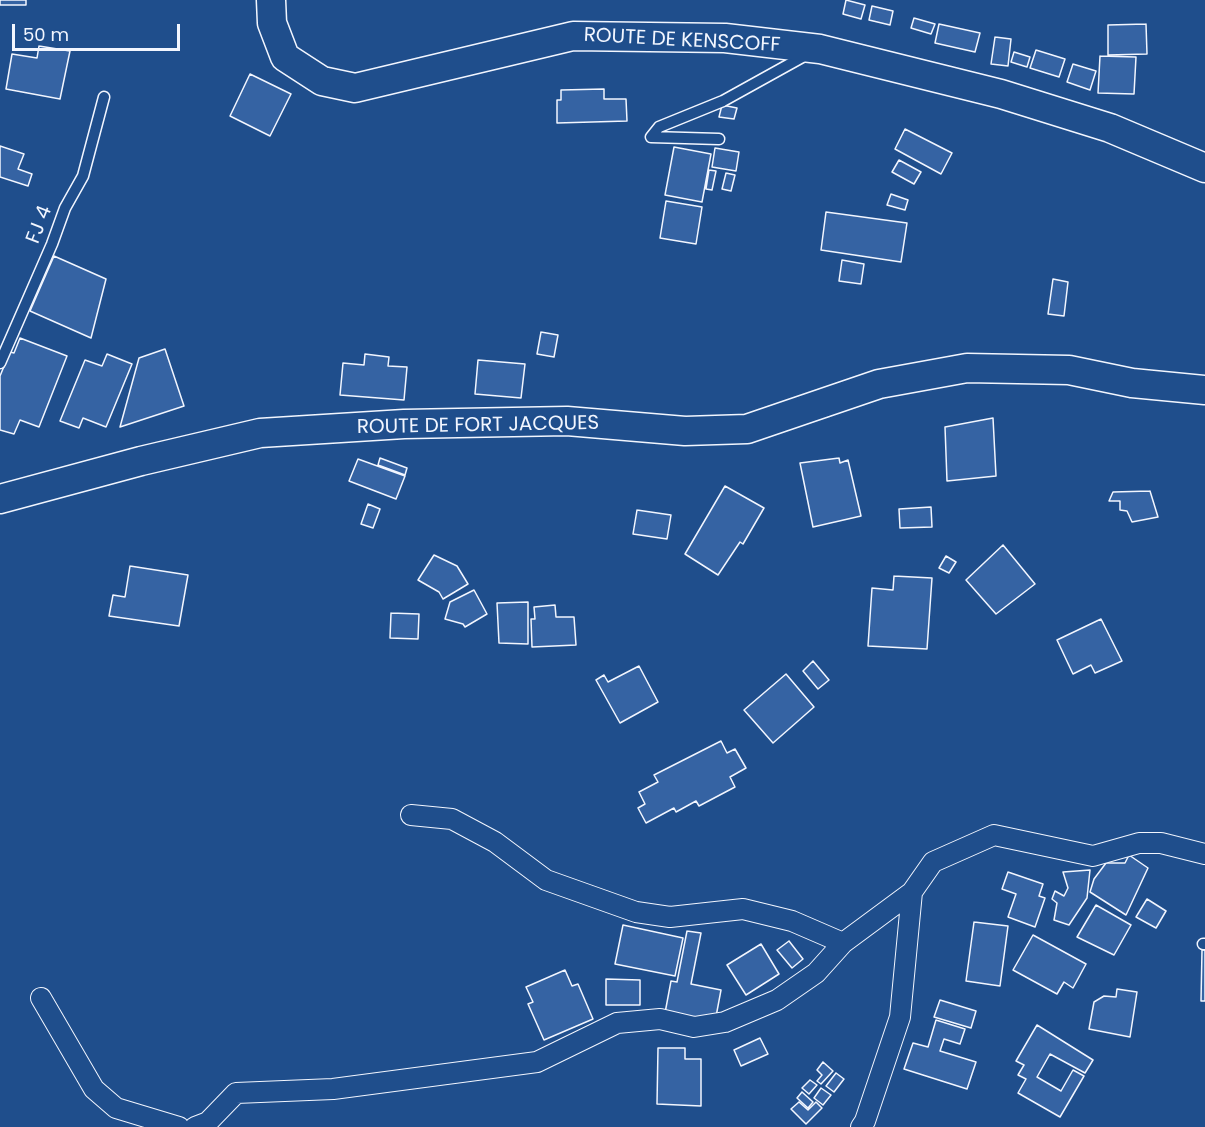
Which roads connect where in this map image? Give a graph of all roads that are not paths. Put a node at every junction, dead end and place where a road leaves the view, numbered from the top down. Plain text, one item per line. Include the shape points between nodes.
1 (271, 0) edge
2 (820, 49) junction
3 (104, 97) dead end
4 (719, 139) dead end
5 (1205, 168) edge
6 (0, 363) edge
7 (1205, 390) edge
8 (0, 499) edge
9 (411, 815) dead end
10 (1205, 854) edge
11 (912, 892) junction
12 (843, 943) junction
13 (41, 998) dead end
14 (179, 1127) edge
15 (195, 1127) edge
16 (861, 1127) edge

1 - 2 street, ROUTE DE KENSCOFF via 272,23 285,57 322,81 355,88 573,36 725,39
2 - 4 lane via 723,101 659,127 651,137
2 - 5 street, ROUTE DE KENSCOFF via 1001,94 1110,128
3 - 6 lane, FJ 4 via 83,176 65,208
7 - 8 street, ROUTE DE FORT JACQUES via 1132,384 1069,370 967,369 879,384 747,429 685,431 567,421 405,424 260,433
9 - 12 street via 452,819 495,842 546,880 636,912 670,917 742,909 792,921
10 - 11 street via 1161,843 1139,843 1093,856 994,835 933,862
11 - 12 street
11 - 16 street via 900,1017
12 - 15 street via 816,973 777,1000 725,1022 694,1027 660,1020 617,1023 537,1062 333,1089 237,1093 208,1122
13 - 14 street via 94,1089 116,1108

